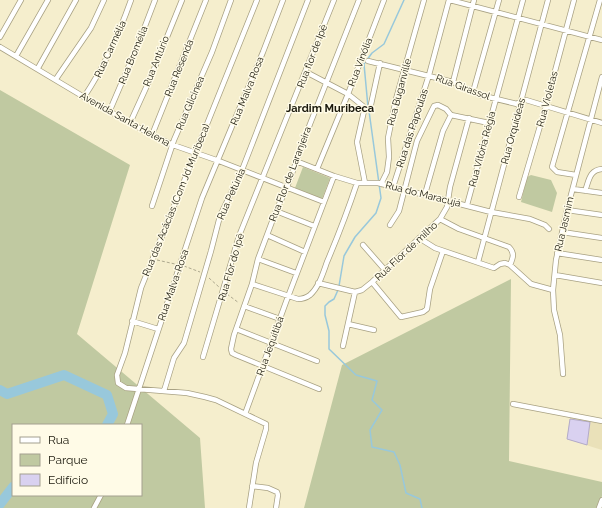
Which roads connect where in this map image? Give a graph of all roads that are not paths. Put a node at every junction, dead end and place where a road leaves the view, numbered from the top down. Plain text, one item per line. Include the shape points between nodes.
1 (21, 0) edge
2 (48, 0) edge
3 (76, 0) edge
4 (104, 0) edge
5 (131, 0) edge
6 (155, 0) edge
7 (182, 0) edge
8 (206, 0) edge
9 (231, 0) edge
10 (257, 0) edge
11 (283, 0) edge
12 (308, 0) edge
13 (334, 0) edge
14 (359, 0) edge
15 (384, 0) edge
16 (424, 0) edge
17 (450, 0) edge
18 (499, 0) edge
19 (523, 0) edge
20 (548, 0) edge
21 (574, 0) edge
22 (600, 0) edge
23 (474, 2) edge
24 (496, 11) junction
25 (518, 17) junction
26 (541, 23) junction
27 (566, 30) junction
28 (589, 36) junction
29 (0, 37) edge
30 (602, 40) edge
31 (0, 47) edge
32 (16, 56) junction
33 (368, 61) dead end
34 (380, 63) junction
35 (38, 68) junction
36 (404, 69) junction
37 (306, 72) junction
38 (430, 75) junction
39 (602, 77) edge
40 (56, 79) junction
41 (453, 82) junction
42 (327, 83) junction
43 (474, 92) junction
44 (348, 94) junction
45 (84, 97) junction
46 (496, 99) junction
47 (522, 100) junction
48 (546, 105) junction
49 (110, 110) junction
50 (364, 111) junction
51 (568, 112) junction
52 (451, 115) junction
53 (469, 118) junction
54 (590, 120) junction
55 (130, 123) junction
56 (489, 123) junction
57 (602, 123) edge
58 (152, 135) junction
59 (173, 145) junction
60 (196, 153) junction
61 (219, 161) junction
62 (296, 161) junction
63 (317, 169) junction
64 (602, 169) edge
65 (242, 170) junction
66 (334, 176) junction
67 (576, 176) junction
68 (263, 178) junction
69 (209, 181) joint
70 (365, 182) junction
71 (357, 183) junction
72 (380, 184) junction
73 (287, 187) junction
74 (393, 187) junction
75 (404, 189) junction
76 (573, 189) junction
77 (585, 191) junction
78 (602, 193) edge
79 (425, 194) junction
80 (519, 197) dead end
81 (448, 200) junction
82 (324, 202) junction
83 (467, 205) junction
84 (152, 206) dead end
85 (567, 210) junction
86 (276, 211) junction
87 (490, 212) junction
88 (602, 215) edge
89 (440, 220) junction
90 (390, 225) dead end
91 (314, 226) junction
92 (549, 228) dead end
93 (562, 232) junction
94 (267, 235) junction
95 (485, 237) junction
96 (419, 238) junction
97 (602, 238) edge
98 (363, 245) dead end
99 (443, 251) junction
100 (305, 252) junction
101 (557, 253) junction
102 (258, 259) junction
103 (602, 260) edge
104 (478, 262) junction
105 (510, 265) junction
106 (385, 270) junction
107 (296, 273) junction
108 (555, 275) junction
109 (372, 282) junction
110 (318, 283) junction
111 (602, 283) edge
112 (252, 284) junction
113 (553, 290) junction
114 (355, 292) junction
115 (288, 296) junction
116 (244, 306) junction
117 (280, 318) junction
118 (132, 321) junction
119 (348, 324) junction
120 (158, 329) junction
121 (236, 329) junction
122 (374, 330) dead end
123 (271, 344) junction
124 (343, 346) dead end
125 (203, 357) dead end
126 (316, 361) dead end
127 (262, 367) junction
128 (563, 374) dead end
129 (319, 389) dead end
130 (139, 390) junction
131 (164, 390) junction
132 (513, 404) dead end
133 (245, 414) junction
134 (602, 421) edge
135 (127, 424) edge
136 (252, 486) junction
137 (100, 496) edge
138 (602, 500) edge
139 (94, 508) edge
140 (249, 508) edge
141 (276, 508) edge
142 (599, 508) edge

1 - 29 street
2 - 32 street
3 - 35 street
4 - 40 street via 90,28
5 - 45 street, Rua Carmélia via 103,67
6 - 49 street, Rua Bromélia
7 - 55 street, Rua Antúrio
8 - 58 street, Rua Resenda
9 - 59 street, Rua Glicinea
10 - 60 street, Rua das Acácias (Com Jd Muribeca)
11 - 61 street, Rua Malva Rosa
12 - 65 street, Rua Petúnia
13 - 37 street, Rua flor de Ipê
14 - 42 street, Rua Flor de Laranjeira
15 - 44 street, Rua Vinólia
16 - 36 street, Rua Buganville
17 - 23 street
17 - 38 street, Rua das Papoulas
18 - 24 street
19 - 25 street, Rua Vitória Régia
20 - 26 street, Rua Orquídeas
21 - 27 street, Rua Violetas
22 - 28 street
23 - 24 street
23 - 41 street
24 - 25 street
24 - 43 street
25 - 26 street
25 - 46 street, Rua Vitória Régia
26 - 27 street
26 - 47 street, Rua Orquídeas
27 - 28 street
27 - 48 street, Rua Violetas
28 - 30 street
28 - 51 street
31 - 32 street, Avenida Santa Helena
32 - 35 street, Avenida Santa Helena
33 - 34 street, Rua Girassol
34 - 36 street, Rua Girassol
34 - 50 street via 370,109
35 - 40 street, Avenida Santa Helena
36 - 38 street, Rua Girassol
36 - 72 street, Rua Buganville via 390,124 387,172
37 - 42 street
37 - 68 street, Rua flor de Ipê
38 - 41 street, Rua Girassol
38 - 74 street, Rua das Papoulas
39 - 54 street, Rua Jasmim
40 - 45 street, Avenida Santa Helena
41 - 43 street, Rua Girassol
42 - 44 street
42 - 62 street, Rua Flor de Laranjeira
43 - 46 street, Rua Girassol
44 - 50 street via 363,106
44 - 63 street, Rua Vinólia
45 - 49 street, Avenida Santa Helena
46 - 47 street, Rua Girassol via 515,104
46 - 56 street, Rua Vitória Régia
47 - 48 street, Rua Girassol
47 - 87 street, Rua Orquídeas
48 - 51 street, Rua Girassol
48 - 80 street, Rua Violetas
49 - 55 street, Avenida Santa Helena
50 - 70 street via 357,142
51 - 54 street, Rua Girassol
51 - 67 street via 552,167 557,172
52 - 53 street
52 - 75 street via 446,109 434,106 417,141
52 - 79 street via 443,131
53 - 56 street
53 - 81 street, Rua Flor de milho
54 - 57 street, Rua Girassol
54 - 67 street, Rua Jasmim
55 - 58 street, Avenida Santa Helena
56 - 83 street, Rua Vitória Régia
58 - 59 street, Avenida Santa Helena
59 - 60 street, Avenida Santa Helena
59 - 84 street, Rua Glicinea
60 - 61 street, Avenida Santa Helena
60 - 118 street, Rua das Acácias (Com Jd Muribeca) via 144,278
61 - 65 street, Avenida Santa Helena
61 - 69 street, Rua Malva Rosa
62 - 63 street, Rua do Maracujá
62 - 73 street, Rua Flor de Laranjeira
63 - 66 street, Rua do Maracujá
64 - 77 street via 591,173
65 - 68 street, Avenida Santa Helena
65 - 131 street, Rua Petúnia via 220,216 184,343 174,358
66 - 71 street, Rua do Maracujá
66 - 82 street, Rua Jequitibá
67 - 76 street, Rua Jasmim
68 - 73 street, Avenida Santa Helena
68 - 125 street, Rua Flor do Ipê via 239,236
69 - 120 street, Rua Malva-Rosa
70 - 71 street, Rua do Maracujá
70 - 72 street, Rua do Maracujá
71 - 110 street via 346,217
72 - 74 street, Rua do Maracujá
73 - 82 street, Avenida Santa Helena
73 - 86 street, Rua Flor de Laranjeira
74 - 75 street, Rua do Maracujá
75 - 79 street, Rua do Maracujá
75 - 90 street via 399,211
76 - 77 street
76 - 85 street, Rua Jasmim
77 - 78 street
79 - 81 street, Rua do Maracujá
81 - 83 street, Rua do Maracujá
81 - 89 street, Rua Flor de milho
82 - 91 street, Rua Jequitibá
83 - 87 street, Rua do Maracujá
85 - 88 street
85 - 93 street, Rua Jasmim
86 - 91 street
86 - 94 street, Rua Flor de Laranjeira
87 - 92 street, Rua do Maracujá via 530,219
87 - 95 street, Rua Orquídeas
89 - 95 street
89 - 96 street, Rua Flor de milho
91 - 100 street, Rua Jequitibá
93 - 97 street
93 - 101 street, Rua Jasmim
94 - 100 street
94 - 102 street, Rua Flor de Laranjeira
95 - 104 street, Rua Orquídeas
95 - 105 street via 507,245 513,250
96 - 99 street
96 - 106 street, Rua Flor de milho
98 - 106 street, Rua Flor de milho
99 - 104 street
99 - 109 street via 430,289 427,309 423,312 399,316
100 - 107 street, Rua Jequitibá
101 - 103 street
101 - 108 street, Rua Jasmim
102 - 107 street
102 - 112 street, Rua Flor de Laranjeira
104 - 105 street via 494,268 502,263
105 - 113 street via 531,284
106 - 109 street, Rua Flor de milho
107 - 115 street, Rua Jequitibá
108 - 111 street
108 - 113 street, Rua Jasmim
109 - 114 street, Rua Flor de milho
110 - 114 street
110 - 115 street via 304,299
112 - 115 street
112 - 116 street, Rua Flor de Laranjeira
113 - 128 street, Rua Jasmim
114 - 119 street
115 - 117 street, Rua Jequitibá
116 - 117 street
116 - 121 street, Rua Flor de Laranjeira
117 - 123 street, Rua Jequitibá
118 - 120 street
118 - 130 street, Rua das Acácias (Com Jd Muribeca) via 117,380 122,386
119 - 122 street
119 - 124 street
120 - 130 street, Rua Malva-Rosa
121 - 123 street
121 - 127 street, Rua Flor de Laranjeira via 231,352
123 - 126 street
123 - 127 street, Rua Jequitibá
127 - 129 street
127 - 133 street, Rua Jequitibá
130 - 131 street
130 - 135 street, Rua Malva-Rosa
131 - 133 street via 205,397
132 - 134 street
133 - 136 street via 267,426
136 - 140 street
136 - 141 street via 277,492
137 - 139 street
138 - 142 street

